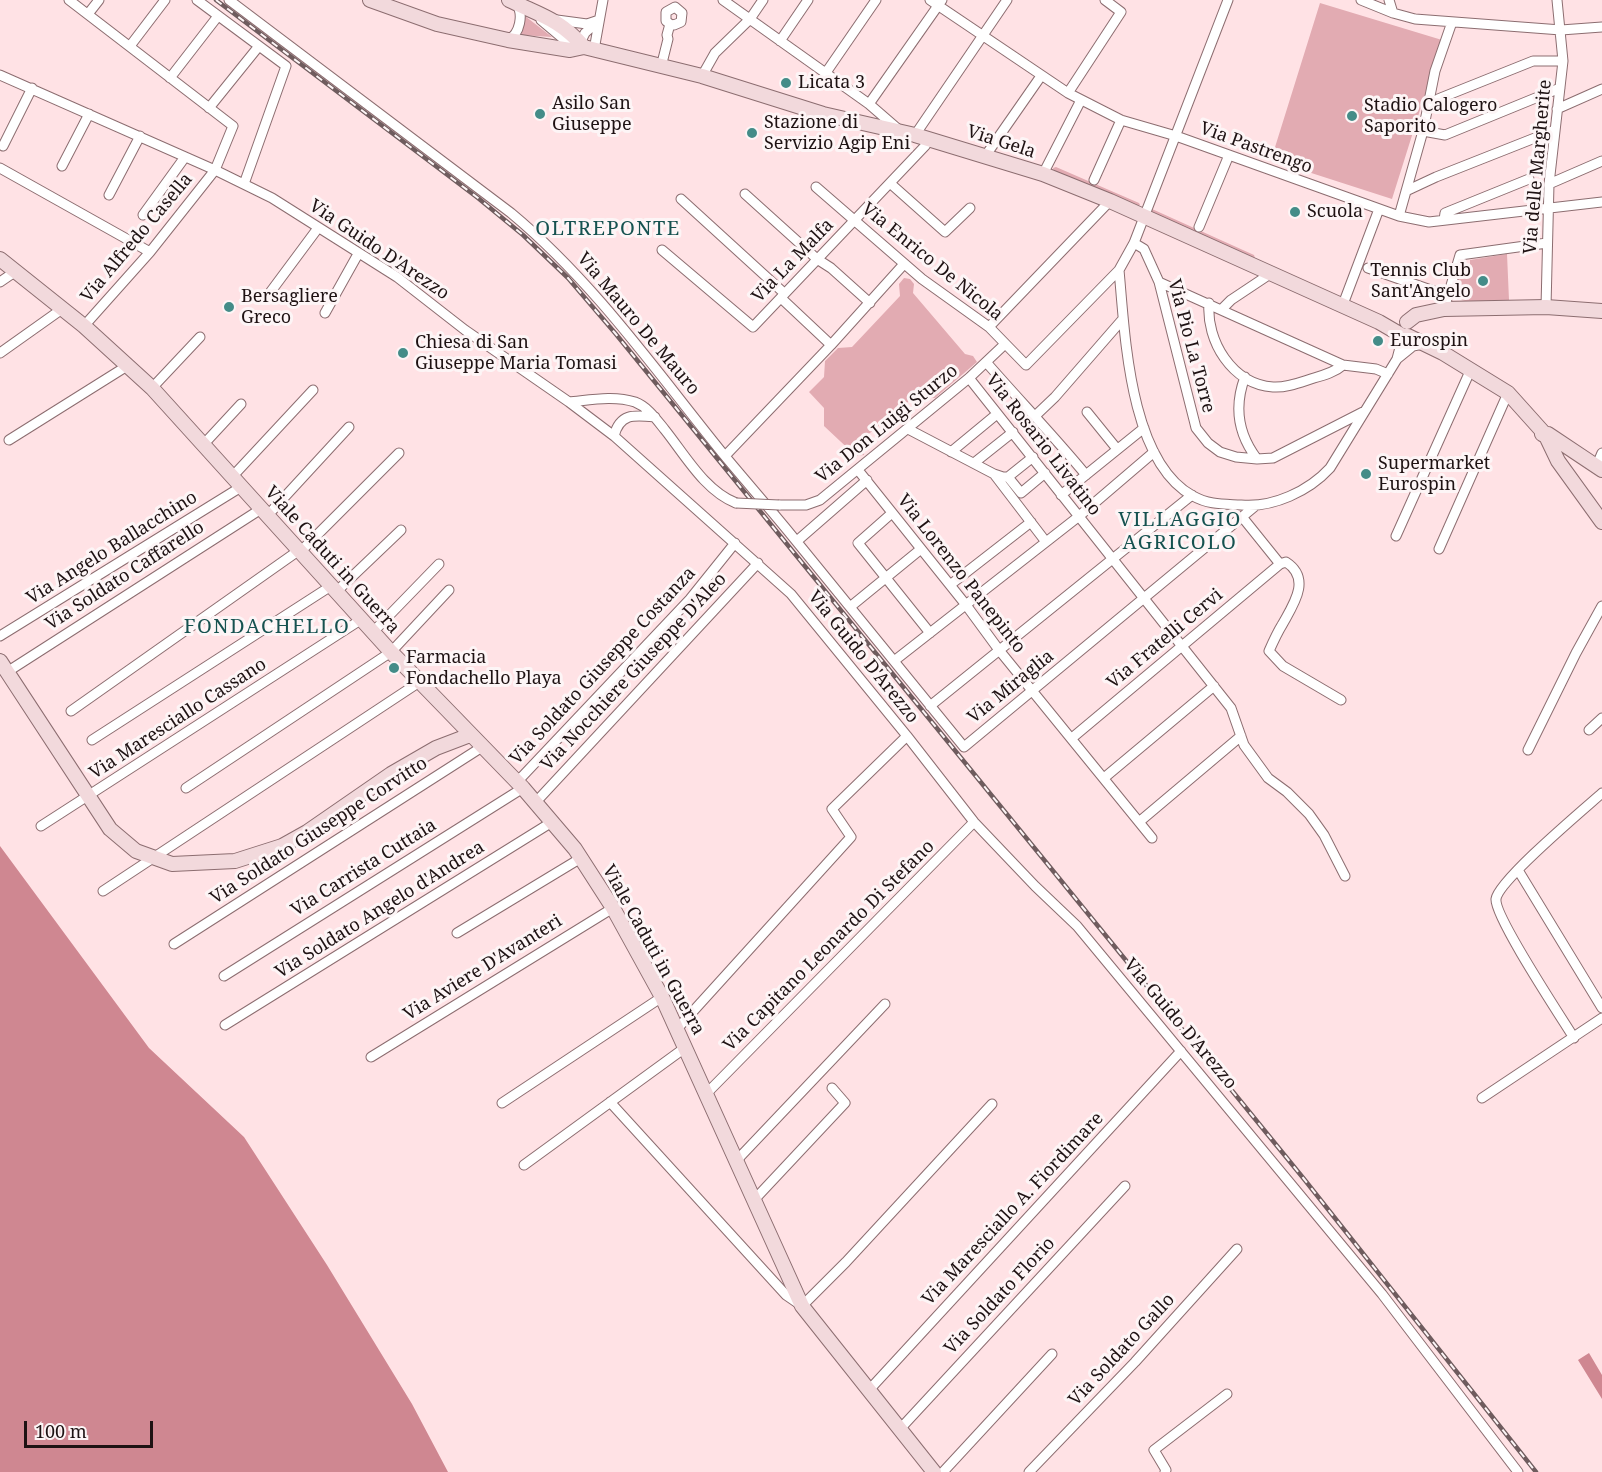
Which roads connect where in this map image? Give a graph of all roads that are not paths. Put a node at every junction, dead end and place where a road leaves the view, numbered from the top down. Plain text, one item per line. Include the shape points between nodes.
1 (69, 0) edge
2 (99, 0) edge
3 (165, 0) edge
4 (197, 0) edge
5 (229, 0) edge
6 (370, 0) edge
7 (603, 0) edge
8 (723, 0) edge
9 (763, 0) edge
10 (808, 0) edge
11 (876, 0) edge
12 (1007, 0) edge
13 (1105, 0) edge
14 (1228, 0) edge
15 (1361, 0) edge
16 (1389, 0) edge
17 (1557, 0) edge
18 (936, 2) edge
19 (518, 4) edge
20 (1393, 13) junction
21 (88, 14) junction
22 (218, 16) junction
23 (553, 19) junction
24 (750, 19) junction
25 (599, 21) junction
26 (1452, 22) junction
27 (669, 24) dead end
28 (1602, 27) edge
29 (1561, 30) junction
30 (981, 36) junction
31 (508, 40) junction
32 (780, 42) junction
33 (130, 46) junction
34 (260, 46) junction
35 (583, 49) junction
36 (1563, 61) junction
37 (658, 66) junction
38 (825, 74) junction
39 (0, 75) edge
40 (702, 76) junction
41 (1041, 76) junction
42 (170, 78) junction
43 (32, 88) junction
44 (1560, 88) junction
45 (1602, 89) edge
46 (1068, 93) junction
47 (1438, 99) dead end
48 (1081, 100) junction
49 (869, 104) junction
50 (209, 108) junction
51 (1557, 109) junction
52 (89, 114) junction
53 (1121, 120) junction
54 (1555, 130) junction
55 (1423, 131) junction
56 (915, 135) junction
57 (140, 136) junction
58 (1176, 136) junction
59 (3, 146) dead end
60 (986, 155) junction
61 (185, 156) junction
62 (1229, 156) junction
63 (1602, 160) edge
64 (62, 166) dead end
65 (0, 168) edge
66 (215, 170) junction
67 (1043, 174) junction
68 (1529, 179) dead end
69 (1094, 180) dead end
70 (244, 184) junction
71 (891, 184) junction
72 (1550, 184) junction
73 (816, 187) dead end
74 (1406, 191) junction
75 (745, 194) dead end
76 (109, 195) dead end
77 (681, 199) dead end
78 (1110, 201) junction
79 (1602, 202) edge
80 (970, 208) dead end
81 (1379, 209) junction
82 (1548, 209) junction
83 (143, 215) dead end
84 (1144, 216) junction
85 (1399, 216) junction
86 (856, 220) junction
87 (1444, 220) junction
88 (1199, 227) dead end
89 (318, 228) junction
90 (1134, 243) junction
91 (1547, 243) junction
92 (662, 250) dead end
93 (150, 252) junction
94 (358, 254) junction
95 (0, 259) edge
96 (817, 259) junction
97 (904, 264) junction
98 (1368, 268) dead end
99 (1119, 270) junction
100 (16, 271) junction
101 (1270, 274) junction
102 (0, 282) edge
103 (1159, 282) junction
104 (783, 296) junction
105 (266, 298) dead end
106 (870, 303) junction
107 (1209, 303) junction
108 (1446, 303) junction
109 (1342, 307) junction
110 (1546, 307) junction
111 (62, 309) junction
112 (1222, 309) junction
113 (1602, 311) edge
114 (325, 313) dead end
115 (1122, 320) junction
116 (84, 326) junction
117 (989, 327) junction
118 (1407, 330) junction
119 (200, 337) dead end
120 (1005, 344) junction
121 (1426, 344) junction
122 (831, 345) junction
123 (0, 353) edge
124 (1397, 358) junction
125 (986, 362) junction
126 (1343, 365) junction
127 (127, 366) junction
128 (1471, 369) junction
129 (1388, 374) junction
130 (1245, 377) junction
131 (969, 378) junction
132 (152, 388) junction
133 (313, 390) dead end
134 (1508, 393) junction
135 (569, 402) junction
136 (241, 404) dead end
137 (1365, 411) junction
138 (1087, 412) dead end
139 (997, 414) junction
140 (655, 417) junction
141 (1034, 417) junction
142 (348, 427) dead end
143 (1144, 428) junction
144 (908, 429) junction
145 (1013, 432) junction
146 (1545, 434) junction
147 (614, 436) junction
148 (9, 440) dead end
149 (1245, 441) junction
150 (203, 445) junction
151 (1117, 449) junction
152 (951, 452) junction
153 (1154, 452) junction
154 (399, 453) dead end
155 (1602, 453) edge
156 (725, 456) junction
157 (1229, 456) junction
158 (1033, 457) junction
159 (1257, 459) junction
160 (974, 464) junction
161 (1599, 469) edge
162 (858, 470) junction
163 (1045, 473) junction
164 (994, 474) junction
165 (1086, 475) junction
166 (1008, 477) junction
167 (867, 480) junction
168 (237, 482) junction
169 (1061, 495) junction
170 (1192, 495) junction
171 (1254, 507) junction
172 (264, 512) junction
173 (892, 513) junction
174 (1078, 517) junction
175 (1243, 518) junction
176 (1031, 522) junction
177 (1602, 522) edge
178 (401, 530) dead end
179 (1396, 536) dead end
180 (797, 542) junction
181 (1046, 542) junction
182 (735, 543) junction
183 (921, 549) junction
184 (1439, 549) dead end
185 (299, 551) junction
186 (1112, 559) junction
187 (758, 563) junction
188 (439, 564) dead end
189 (1280, 564) junction
190 (886, 578) junction
191 (950, 585) junction
192 (334, 589) junction
193 (449, 590) dead end
194 (1144, 599) junction
195 (966, 605) junction
196 (1602, 606) edge
197 (850, 607) junction
198 (362, 619) junction
199 (374, 632) junction
200 (930, 633) junction
201 (0, 636) edge
202 (1182, 647) junction
203 (999, 650) junction
204 (391, 652) junction
205 (894, 661) junction
206 (3, 666) edge
207 (421, 681) junction
208 (1214, 686) junction
209 (1033, 690) junction
210 (1341, 700) dead end
211 (930, 706) junction
212 (71, 711) dead end
213 (1602, 718) edge
214 (1589, 730) dead end
215 (470, 735) junction
216 (907, 736) junction
217 (1241, 736) junction
218 (1072, 738) junction
219 (92, 740) dead end
220 (482, 747) junction
221 (1528, 750) dead end
222 (1104, 778) junction
223 (520, 785) junction
224 (186, 788) dead end
225 (1602, 793) edge
226 (88, 797) junction
227 (535, 803) junction
228 (552, 822) junction
229 (974, 822) junction
230 (1139, 822) junction
231 (41, 826) dead end
232 (1152, 838) dead end
233 (152, 858) junction
234 (581, 858) junction
235 (1518, 870) junction
236 (1345, 876) dead end
237 (103, 891) dead end
238 (613, 908) junction
239 (457, 933) dead end
240 (174, 944) dead end
241 (224, 976) dead end
242 (662, 997) junction
243 (885, 1004) dead end
244 (1602, 1008) edge
245 (1602, 1018) edge
246 (225, 1025) dead end
247 (677, 1029) junction
248 (1574, 1038) junction
249 (686, 1047) junction
250 (1181, 1051) junction
251 (371, 1057) dead end
252 (832, 1088) dead end
253 (707, 1093) junction
254 (1482, 1098) dead end
255 (610, 1102) junction
256 (502, 1103) dead end
257 (992, 1104) dead end
258 (737, 1160) junction
259 (524, 1165) dead end
260 (1125, 1186) dead end
261 (755, 1199) junction
262 (1237, 1249) dead end
263 (802, 1306) junction
264 (1052, 1354) dead end
265 (870, 1389) junction
266 (1227, 1394) dead end
267 (900, 1429) junction
268 (934, 1472) edge
269 (943, 1472) edge
270 (1029, 1472) edge
271 (1165, 1472) edge
272 (1518, 1472) edge

1 - 21 street
2 - 21 street
3 - 33 street
4 - 22 street
5 - 156 street, Via Mauro De Mauro via 539,236 628,334
6 - 31 street, Via Gela via 437,24
7 - 25 street
8 - 24 street
9 - 24 street
10 - 32 street
11 - 38 street
12 - 30 street, Via La Malfa
13 - 46 street via 1121,12
14 - 58 street
15 - 20 street
16 - 20 street
17 - 29 street, Via delle Margherite
18 - 30 street, Via Pastrengo
18 - 49 street
19 - 23 street
19 - 31 street via 516,33
19 - 35 street
20 - 26 street
21 - 33 street
22 - 34 street
22 - 42 street
23 - 25 street via 587,24
23 - 35 street via 573,34
24 - 32 street
24 - 40 street via 715,53
25 - 35 street via 585,33
26 - 29 street
26 - 55 street via 1435,71
27 - 37 street
28 - 29 street
29 - 36 street, Via delle Margherite
30 - 41 street, Via Pastrengo
30 - 56 street, Via La Malfa
31 - 35 street, Via Gela
32 - 38 street
33 - 42 street
34 - 50 street
34 - 70 street via 286,66
35 - 37 street, Via Gela
36 - 44 street, Via delle Margherite
36 - 47 street via 1533,61
37 - 40 street, Via Gela
38 - 49 street
39 - 43 street, Via Guido D'Arezzo
40 - 56 street, Via Gela via 823,114
41 - 46 street, Via Pastrengo
41 - 60 street
42 - 50 street
43 - 52 street, Via Guido D'Arezzo
43 - 59 street
44 - 51 street, Via delle Margherite
44 - 55 street via 1445,135
45 - 51 street
46 - 48 street, Via Pastrengo
48 - 53 street, Via Pastrengo
48 - 67 street
49 - 56 street
50 - 66 street, Via Alfredo Casella via 233,126
51 - 54 street, Via delle Margherite
52 - 57 street, Via Guido D'Arezzo
52 - 64 street
53 - 58 street, Via Pastrengo
53 - 69 street
54 - 72 street, Via delle Margherite
54 - 74 street
55 - 74 street
56 - 60 street, Via Gela
56 - 71 street, Via La Malfa via 925,146
57 - 61 street, Via Guido D'Arezzo
57 - 76 street
58 - 62 street, Via Pastrengo
58 - 84 street
60 - 67 street, Via Gela
61 - 66 street, Via Guido D'Arezzo
61 - 83 street
62 - 81 street, Via Pastrengo
62 - 88 street
63 - 72 street
65 - 93 street
66 - 70 street, Via Guido D'Arezzo
66 - 93 street, Via Alfredo Casella
67 - 78 street, Via Gela
68 - 87 street via 1445,213
70 - 89 street, Via Guido D'Arezzo
71 - 80 street via 945,232
71 - 86 street, Via La Malfa
72 - 82 street, Via delle Margherite
73 - 86 street, Via Enrico De Nicola
74 - 85 street
75 - 96 street
77 - 104 street
78 - 84 street, Via Gela
78 - 117 street
79 - 82 street, Via Pastrengo
81 - 85 street, Via Pastrengo
81 - 109 street
82 - 87 street, Via Pastrengo
82 - 91 street, Via delle Margherite
84 - 90 street
84 - 101 street, Via Gela
85 - 87 street, Via Pastrengo via 1429,222
86 - 96 street, Via La Malfa
86 - 97 street, Via Enrico De Nicola
89 - 94 street, Via Guido D'Arezzo
89 - 105 street
90 - 99 street
90 - 103 street, Via Pio La Torre via 1144,249
91 - 108 street via 1460,255
91 - 110 street, Via delle Margherite
92 - 104 street, Via La Malfa via 753,327
93 - 116 street, Via Alfredo Casella
94 - 114 street
94 - 135 street, Via Guido D'Arezzo via 397,277
95 - 100 street, Viale Caduti in Guerra
96 - 104 street, Via La Malfa
96 - 106 street
97 - 106 street
97 - 117 street, Via Enrico De Nicola
98 - 108 street
99 - 115 street
99 - 120 street, Via Enrico De Nicola via 1026,364
100 - 102 street
100 - 111 street, Viale Caduti in Guerra
101 - 109 street, Via Gela
101 - 112 street
103 - 107 street
103 - 157 street, Via Pio La Torre via 1196,428 1208,443
104 - 122 street
106 - 122 street
107 - 112 street
107 - 130 street via 1210,327 1217,347
108 - 110 street
108 - 118 street via 1426,313
109 - 118 street, Via Gela
110 - 113 street
111 - 116 street, Viale Caduti in Guerra
111 - 123 street
112 - 126 street
115 - 141 street
115 - 143 street
116 - 127 street, Viale Caduti in Guerra
117 - 120 street, Via Enrico De Nicola
118 - 121 street, Via Gela
118 - 124 street
119 - 132 street
120 - 125 street, Via Don Luigi Sturzo
121 - 124 street via 1413,346
121 - 128 street
122 - 156 street
124 - 129 street
125 - 131 street, Via Don Luigi Sturzo
125 - 141 street
126 - 129 street
126 - 130 street via 1280,387
127 - 132 street, Viale Caduti in Guerra
127 - 148 street
128 - 134 street
128 - 179 street
129 - 137 street
130 - 149 street, Via Pio La Torre via 1238,404
131 - 139 street, Via Rosario Livatino
131 - 144 street, Via Don Luigi Sturzo
132 - 150 street, Viale Caduti in Guerra
133 - 168 street, Via Angelo Ballacchino
134 - 146 street
134 - 184 street
135 - 140 street via 623,400 641,405
135 - 147 street, Via Guido D'Arezzo
136 - 150 street
137 - 159 street, Via Pio La Torre via 1274,458
137 - 171 street via 1322,478 1297,493
138 - 151 street
139 - 145 street, Via Rosario Livatino
139 - 152 street
140 - 147 street via 625,419
140 - 162 street, Via Don Luigi Sturzo, bridge via 708,483 736,503 806,506 820,500
141 - 165 street
142 - 172 street, Via Soldato Caffarello
143 - 151 street
143 - 153 street
144 - 152 street
144 - 162 street, Via Don Luigi Sturzo
145 - 158 street, Via Rosario Livatino
145 - 160 street
146 - 161 street
146 - 177 street via 1558,461
147 - 182 street, Via Guido D'Arezzo
149 - 157 street via 1243,448
149 - 159 street, Via Pio La Torre
150 - 168 street, Viale Caduti in Guerra
151 - 165 street
152 - 160 street
153 - 170 street via 1171,476
153 - 174 street
154 - 185 street
155 - 161 street
156 - 180 street, Via Mauro De Mauro
157 - 159 street, Via Pio La Torre
158 - 163 street, Via Rosario Livatino
158 - 166 street
160 - 164 street
162 - 167 street, Via Lorenzo Panepinto
163 - 166 street via 1021,493
163 - 169 street, Via Rosario Livatino
164 - 166 street
164 - 176 street
165 - 169 street
167 - 173 street, Via Lorenzo Panepinto
167 - 180 street
168 - 172 street, Viale Caduti in Guerra
168 - 201 street, Via Angelo Ballacchino
169 - 174 street, Via Rosario Livatino
170 - 171 street via 1217,504
170 - 186 street
171 - 175 street, Via Miraglia
172 - 185 street, Viale Caduti in Guerra
172 - 206 street, Via Soldato Caffarello
173 - 183 street, Via Lorenzo Panepinto
173 - 190 street via 858,543
174 - 181 street
174 - 186 street, Via Rosario Livatino
175 - 189 street
175 - 194 street, Via Miraglia
176 - 181 street
176 - 191 street
178 - 192 street
180 - 197 street, Via Miraglia
181 - 195 street
182 - 187 street, Via Guido D'Arezzo
182 - 223 street, Via Soldato Giuseppe Costanza via 690,599
183 - 190 street
183 - 191 street, Via Lorenzo Panepinto
185 - 192 street, Viale Caduti in Guerra
185 - 212 street
186 - 194 street, Via Rosario Livatino
186 - 203 street
187 - 216 street, Via Guido D'Arezzo via 811,618
187 - 227 street, Via Nocchiere Giuseppe D'Aleo
188 - 199 street
189 - 202 street, Via Fratelli Cervi
189 - 210 street via 1286,562 1294,567 1299,588 1269,651 1283,666
190 - 197 street
190 - 200 street
191 - 195 street, Via Lorenzo Panepinto
192 - 198 street, Viale Caduti in Guerra
192 - 219 street
193 - 204 street
194 - 202 street, Via Rosario Livatino
194 - 209 street, Via Miraglia
195 - 200 street
195 - 203 street, Via Lorenzo Panepinto
196 - 221 street
197 - 205 street, Via Miraglia
198 - 199 street, Viale Caduti in Guerra
198 - 226 street, Via Maresciallo Cassano
199 - 204 street, Viale Caduti in Guerra
200 - 205 street
202 - 208 street, Via Rosario Livatino
202 - 218 street, Via Fratelli Cervi
203 - 209 street, Via Lorenzo Panepinto
203 - 211 street
204 - 207 street, Viale Caduti in Guerra
204 - 224 street
205 - 211 street, Via Miraglia
206 - 226 street
207 - 215 street, Viale Caduti in Guerra
207 - 233 street
208 - 217 street, Via Rosario Livatino via 1231,708
208 - 222 street
209 - 211 street, Via Miraglia via 964,747
209 - 218 street, Via Lorenzo Panepinto
213 - 214 street
215 - 220 street, Viale Caduti in Guerra
215 - 233 street via 436,748 391,774 282,846 235,861 172,864
216 - 229 street, Via Guido D'Arezzo
216 - 247 street via 832,809 850,837
217 - 230 street
217 - 236 street, Via Rosario Livatino via 1268,778 1310,814
218 - 222 street, Via Lorenzo Panepinto
220 - 223 street, Viale Caduti in Guerra
220 - 240 street, Via Soldato Giuseppe Corvitto
222 - 230 street, Via Lorenzo Panepinto
223 - 227 street, Viale Caduti in Guerra
223 - 241 street, Via Carrista Cuttaia
225 - 235 street
226 - 231 street, Via Maresciallo Cassano
226 - 233 street via 123,842
227 - 228 street, Viale Caduti in Guerra
228 - 234 street, Viale Caduti in Guerra
228 - 246 street, Via Soldato Angelo d'Andrea
229 - 250 street, Via Guido D'Arezzo via 1077,926
229 - 253 street, Via Capitano Leonardo Di Stefano
230 - 232 street, Via Lorenzo Panepinto
233 - 237 street
234 - 238 street, Viale Caduti in Guerra
234 - 239 street
235 - 244 street
235 - 248 street via 1500,890 1497,908
238 - 242 street, Viale Caduti in Guerra
238 - 251 street, Via Aviere D'Avanteri
242 - 247 street, Viale Caduti in Guerra
242 - 256 street
243 - 258 street
245 - 248 street
247 - 249 street, Viale Caduti in Guerra
248 - 254 street
249 - 253 street, Viale Caduti in Guerra
249 - 255 street
250 - 265 street, Via Maresciallo A. Fiordimare
250 - 272 street, Via Guido D'Arezzo via 1382,1294
252 - 261 street via 845,1103
253 - 258 street, Viale Caduti in Guerra
255 - 259 street
255 - 263 street via 786,1295
257 - 263 street
258 - 261 street, Viale Caduti in Guerra
260 - 267 street, Via Soldato Florio
261 - 263 street, Viale Caduti in Guerra
262 - 270 street, Via Soldato Gallo
263 - 265 street, Viale Caduti in Guerra
264 - 269 street
265 - 267 street, Viale Caduti in Guerra
266 - 271 street via 1154,1450
267 - 268 street, Viale Caduti in Guerra

